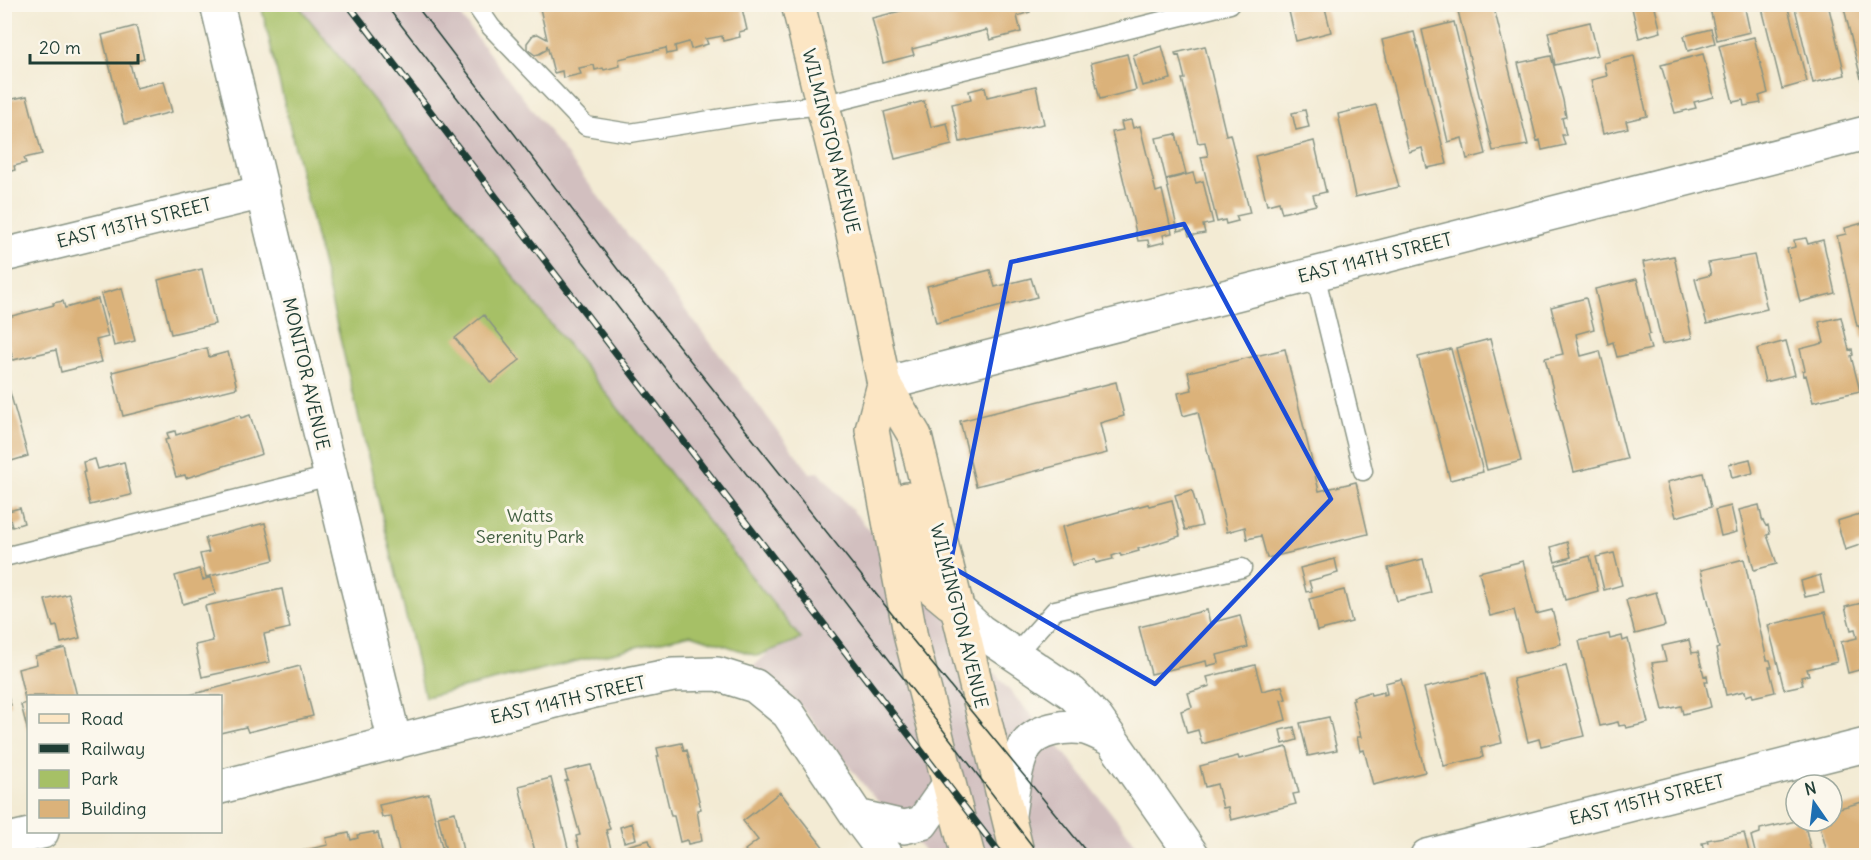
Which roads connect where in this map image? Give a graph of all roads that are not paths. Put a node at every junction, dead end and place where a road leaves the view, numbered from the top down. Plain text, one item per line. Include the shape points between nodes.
1 (217, 4) edge
2 (475, 4) edge
3 (798, 4) edge
4 (1230, 4) edge
5 (822, 105) junction
6 (1866, 133) edge
7 (263, 192) junction
8 (4, 255) edge
9 (1315, 274) junction
10 (884, 384) junction
11 (872, 430) junction
12 (1363, 471) dead end
13 (330, 476) junction
14 (4, 557) edge
15 (1242, 568) dead end
16 (958, 610) junction
17 (1015, 655) junction
18 (1110, 739) junction
19 (395, 743) junction
20 (1866, 745) edge
21 (222, 786) edge
22 (948, 786) junction
23 (1009, 814) junction
24 (857, 816) junction
25 (34, 833) edge
26 (4, 841) edge
27 (887, 855) edge
28 (968, 855) edge
29 (1018, 855) edge
30 (1193, 855) edge
31 (1427, 855) edge

1 - 7 street, MONITOR AVENUE
2 - 5 lane via 491,27 586,126 630,133
3 - 5 main road, WILMINGTON AVENUE
4 - 5 lane
5 - 10 main road, WILMINGTON AVENUE
6 - 9 street, EAST 114TH STREET
7 - 8 street, EAST 113TH STREET
7 - 13 street, MONITOR AVENUE
9 - 10 street, EAST 114TH STREET
9 - 12 lane
10 - 11 main road, WILMINGTON AVENUE
10 - 16 main road, WILMINGTON AVENUE via 915,436
11 - 16 main road via 894,444 923,568 932,588
11 - 22 main road, WILMINGTON AVENUE via 911,638
13 - 14 lane
13 - 19 street, MONITOR AVENUE
15 - 17 lane via 1055,610
16 - 17 street
16 - 23 main road, WILMINGTON AVENUE
17 - 18 street via 1072,693
18 - 23 street via 1086,728 1061,727 1038,736 1026,746 1014,778
18 - 30 street
19 - 21 street, EAST 114TH STREET
19 - 24 street, EAST 114TH STREET via 594,691 673,675 717,674 755,686 788,712
20 - 31 street, EAST 115TH STREET
22 - 24 street via 922,823 904,827
22 - 28 main road, WILMINGTON AVENUE
23 - 29 main road, WILMINGTON AVENUE
24 - 27 street, EAST 114TH STREET
25 - 26 street

